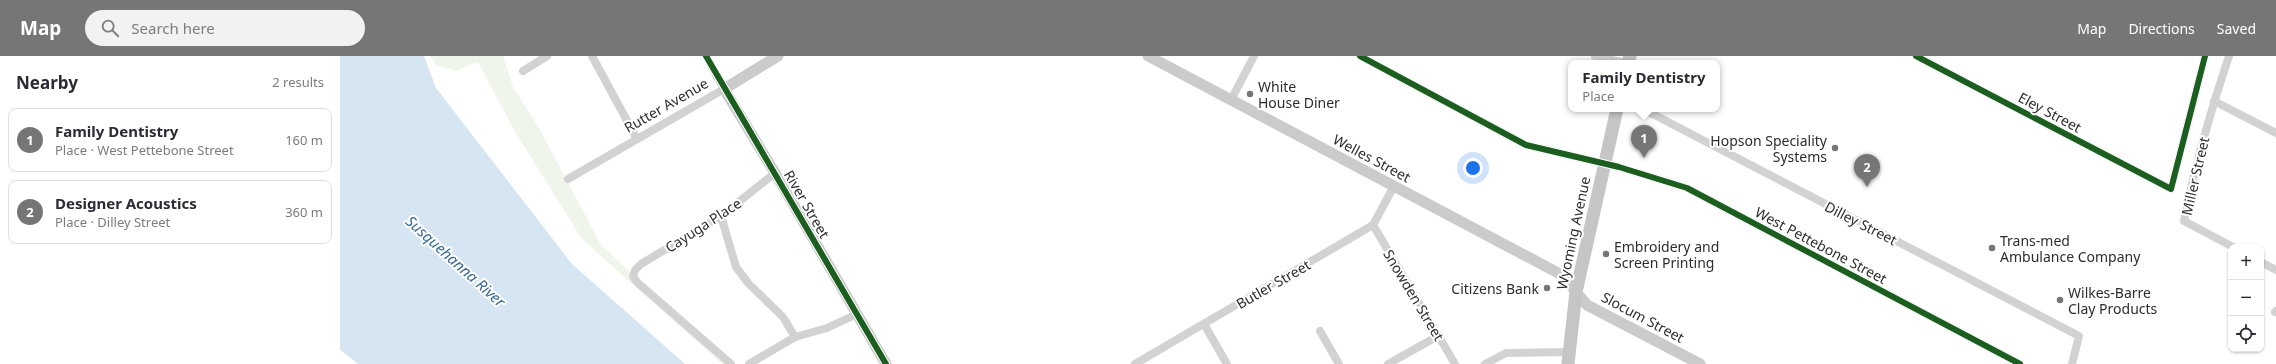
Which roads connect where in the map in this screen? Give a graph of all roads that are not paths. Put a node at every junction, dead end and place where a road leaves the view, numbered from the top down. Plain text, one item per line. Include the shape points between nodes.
1 (548, 56) edge
2 (592, 56) edge
3 (706, 56) edge
4 (778, 56) edge
5 (1148, 56) edge
6 (1254, 56) edge
7 (1360, 56) edge
8 (1595, 56) edge
9 (1916, 56) edge
10 (2205, 56) edge
11 (2229, 56) edge
12 (1612, 60) edge
13 (523, 71) dead end
14 (724, 89) junction
15 (1231, 100) junction
16 (2214, 101) junction
17 (1616, 112) edge
18 (1649, 112) edge
19 (2276, 134) edge
20 (637, 139) junction
21 (1605, 164) junction
22 (776, 173) junction
23 (568, 179) dead end
24 (1394, 186) junction
25 (721, 216) junction
26 (1373, 225) junction
27 (2228, 244) edge
28 (2264, 264) edge
29 (2276, 270) edge
30 (1576, 292) junction
31 (857, 314) junction
32 (1204, 324) junction
33 (1320, 331) dead end
34 (1438, 336) junction
35 (795, 337) junction
36 (1568, 358) edge
37 (731, 364) edge
38 (748, 364) edge
39 (886, 364) edge
40 (1135, 364) edge
41 (1227, 364) edge
42 (1339, 364) edge
43 (1388, 364) edge
44 (1455, 364) edge
45 (1485, 364) edge
46 (1700, 364) edge
47 (2020, 364) edge
48 (2072, 364) edge

1 - 13 street
2 - 20 street
3 - 14 street, River Street
4 - 14 street, Rutter Avenue
5 - 15 street, Welles Street
6 - 15 street
7 - 21 street, West Pettebone Street via 1521,143
8 - 12 street
9 - 10 street, Eley Street via 2171,189
11 - 16 street
14 - 20 street, Rutter Avenue
14 - 22 street, River Street
15 - 24 street, Welles Street
16 - 19 street
16 - 27 street, Miller Street via 2184,221
17 - 21 main road, Wyoming Avenue
18 - 48 street, Dilley Street via 2079,336
20 - 23 street, Rutter Avenue
21 - 30 main road, Wyoming Avenue
21 - 47 street, West Pettebone Street via 1687,188
22 - 25 street, Cayuga Place
22 - 31 street, River Street
24 - 26 street
24 - 30 street, Welles Street via 1562,275
25 - 35 street via 736,266 748,284 783,317
25 - 37 street, Cayuga Place via 640,264 633,277
26 - 32 street, Butler Street
26 - 34 street, Snowden Street
28 - 29 street
30 - 36 main road, Wyoming Avenue
30 - 46 street, Slocum Street via 1587,305
31 - 35 street via 827,328
31 - 39 street, River Street
32 - 40 street, Butler Street
32 - 41 street
33 - 42 street
34 - 43 street
34 - 44 street, Snowden Street
35 - 38 street
36 - 45 street via 1506,352

